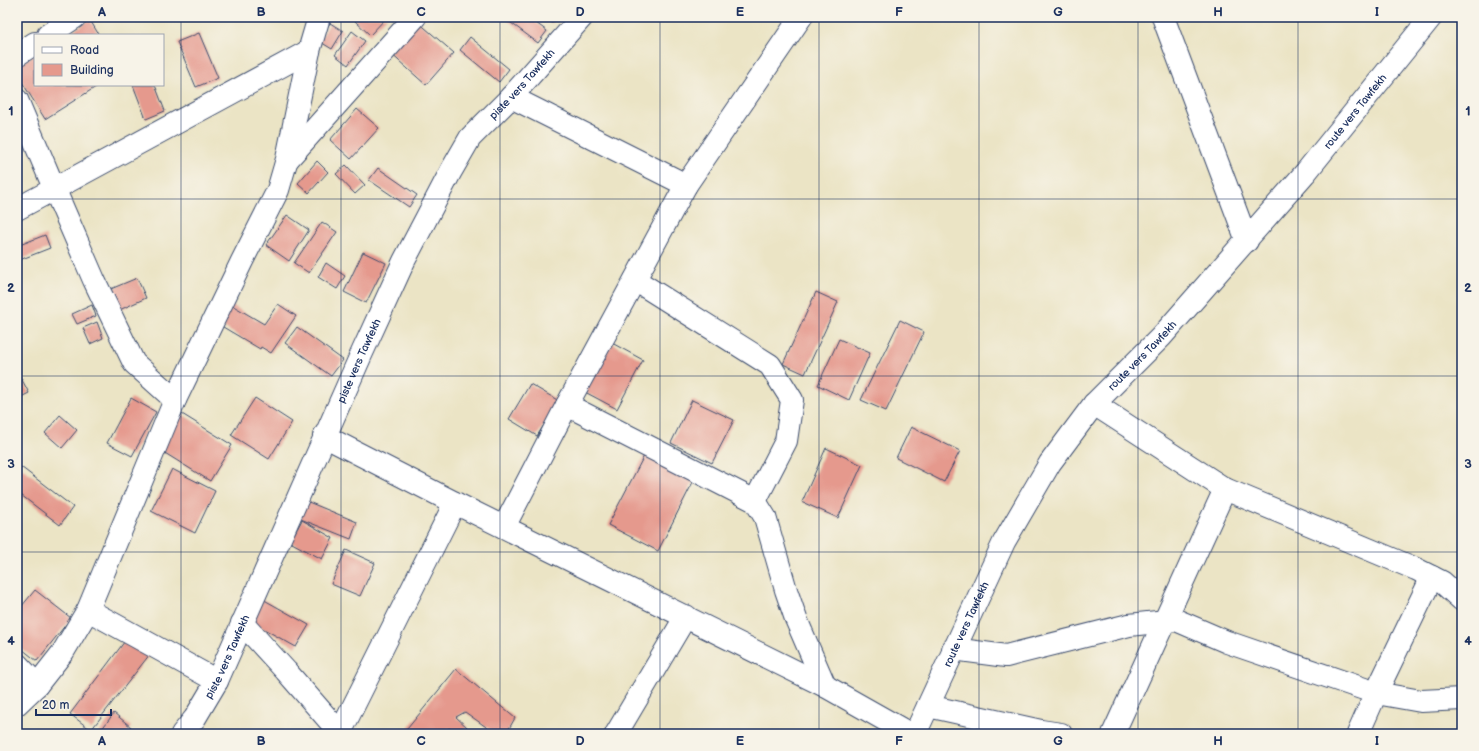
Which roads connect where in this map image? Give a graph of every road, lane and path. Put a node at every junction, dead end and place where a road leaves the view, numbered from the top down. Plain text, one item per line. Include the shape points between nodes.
1 (75, 17) edge
2 (319, 17) edge
3 (415, 17) edge
4 (582, 17) edge
5 (801, 17) edge
6 (1163, 17) edge
7 (1431, 17) edge
8 (50, 34) edge
9 (34, 44) edge
10 (309, 51) junction
11 (17, 55) edge
12 (511, 97) junction
13 (17, 100) edge
14 (287, 160) junction
15 (686, 185) junction
16 (54, 188) junction
17 (17, 209) edge
18 (1247, 241) junction
19 (635, 280) junction
20 (175, 400) junction
21 (1094, 404) junction
22 (567, 405) junction
23 (324, 436) junction
24 (1225, 489) junction
25 (755, 501) junction
26 (455, 503) junction
27 (504, 527) junction
28 (1432, 577) junction
29 (1462, 600) edge
30 (88, 610) junction
31 (686, 616) junction
32 (1165, 621) junction
33 (242, 623) junction
34 (953, 649) junction
35 (17, 664) edge
36 (216, 681) junction
37 (37, 685) junction
38 (825, 686) junction
39 (1376, 693) junction
40 (1462, 699) edge
41 (17, 704) edge
42 (928, 706) junction
43 (340, 733) edge
44 (182, 734) edge
45 (616, 734) edge
46 (910, 734) edge
47 (915, 734) edge
48 (1061, 734) edge
49 (1113, 734) edge
50 (1358, 734) edge

1 - 8 street
2 - 10 street
3 - 14 street
4 - 12 street, piste vers Tawfekh
5 - 15 street
6 - 18 street
7 - 18 street, route vers Tawfekh
9 - 11 street
10 - 14 street
10 - 16 street
12 - 15 street
12 - 23 street, piste vers Tawfekh via 470,138 450,171 404,261
13 - 16 street
14 - 20 street via 278,190
15 - 19 street
16 - 17 street
16 - 20 street via 134,363
18 - 21 street, route vers Tawfekh via 1161,337
19 - 22 street
19 - 25 street via 770,365 792,400 786,441
20 - 30 street
21 - 24 street
21 - 34 street, route vers Tawfekh via 1050,463 1012,529
22 - 25 street
22 - 27 street
23 - 26 street
23 - 33 street, piste vers Tawfekh
24 - 28 street
24 - 32 street
25 - 38 street via 765,517 796,619
26 - 27 street
26 - 43 street
27 - 31 street
28 - 29 street via 1442,582
28 - 39 street
30 - 36 street
30 - 37 street via 64,652
31 - 38 street
31 - 45 street
32 - 34 street via 1129,625 1006,656
32 - 39 street via 1176,620 1227,642
32 - 49 street
33 - 36 street, piste vers Tawfekh
33 - 43 street
34 - 42 street, route vers Tawfekh
35 - 37 street
36 - 44 street, piste vers Tawfekh via 195,718
37 - 41 street
38 - 46 street
39 - 40 street via 1421,701
39 - 50 street
42 - 47 street, route vers Tawfekh
42 - 48 street via 1041,732

